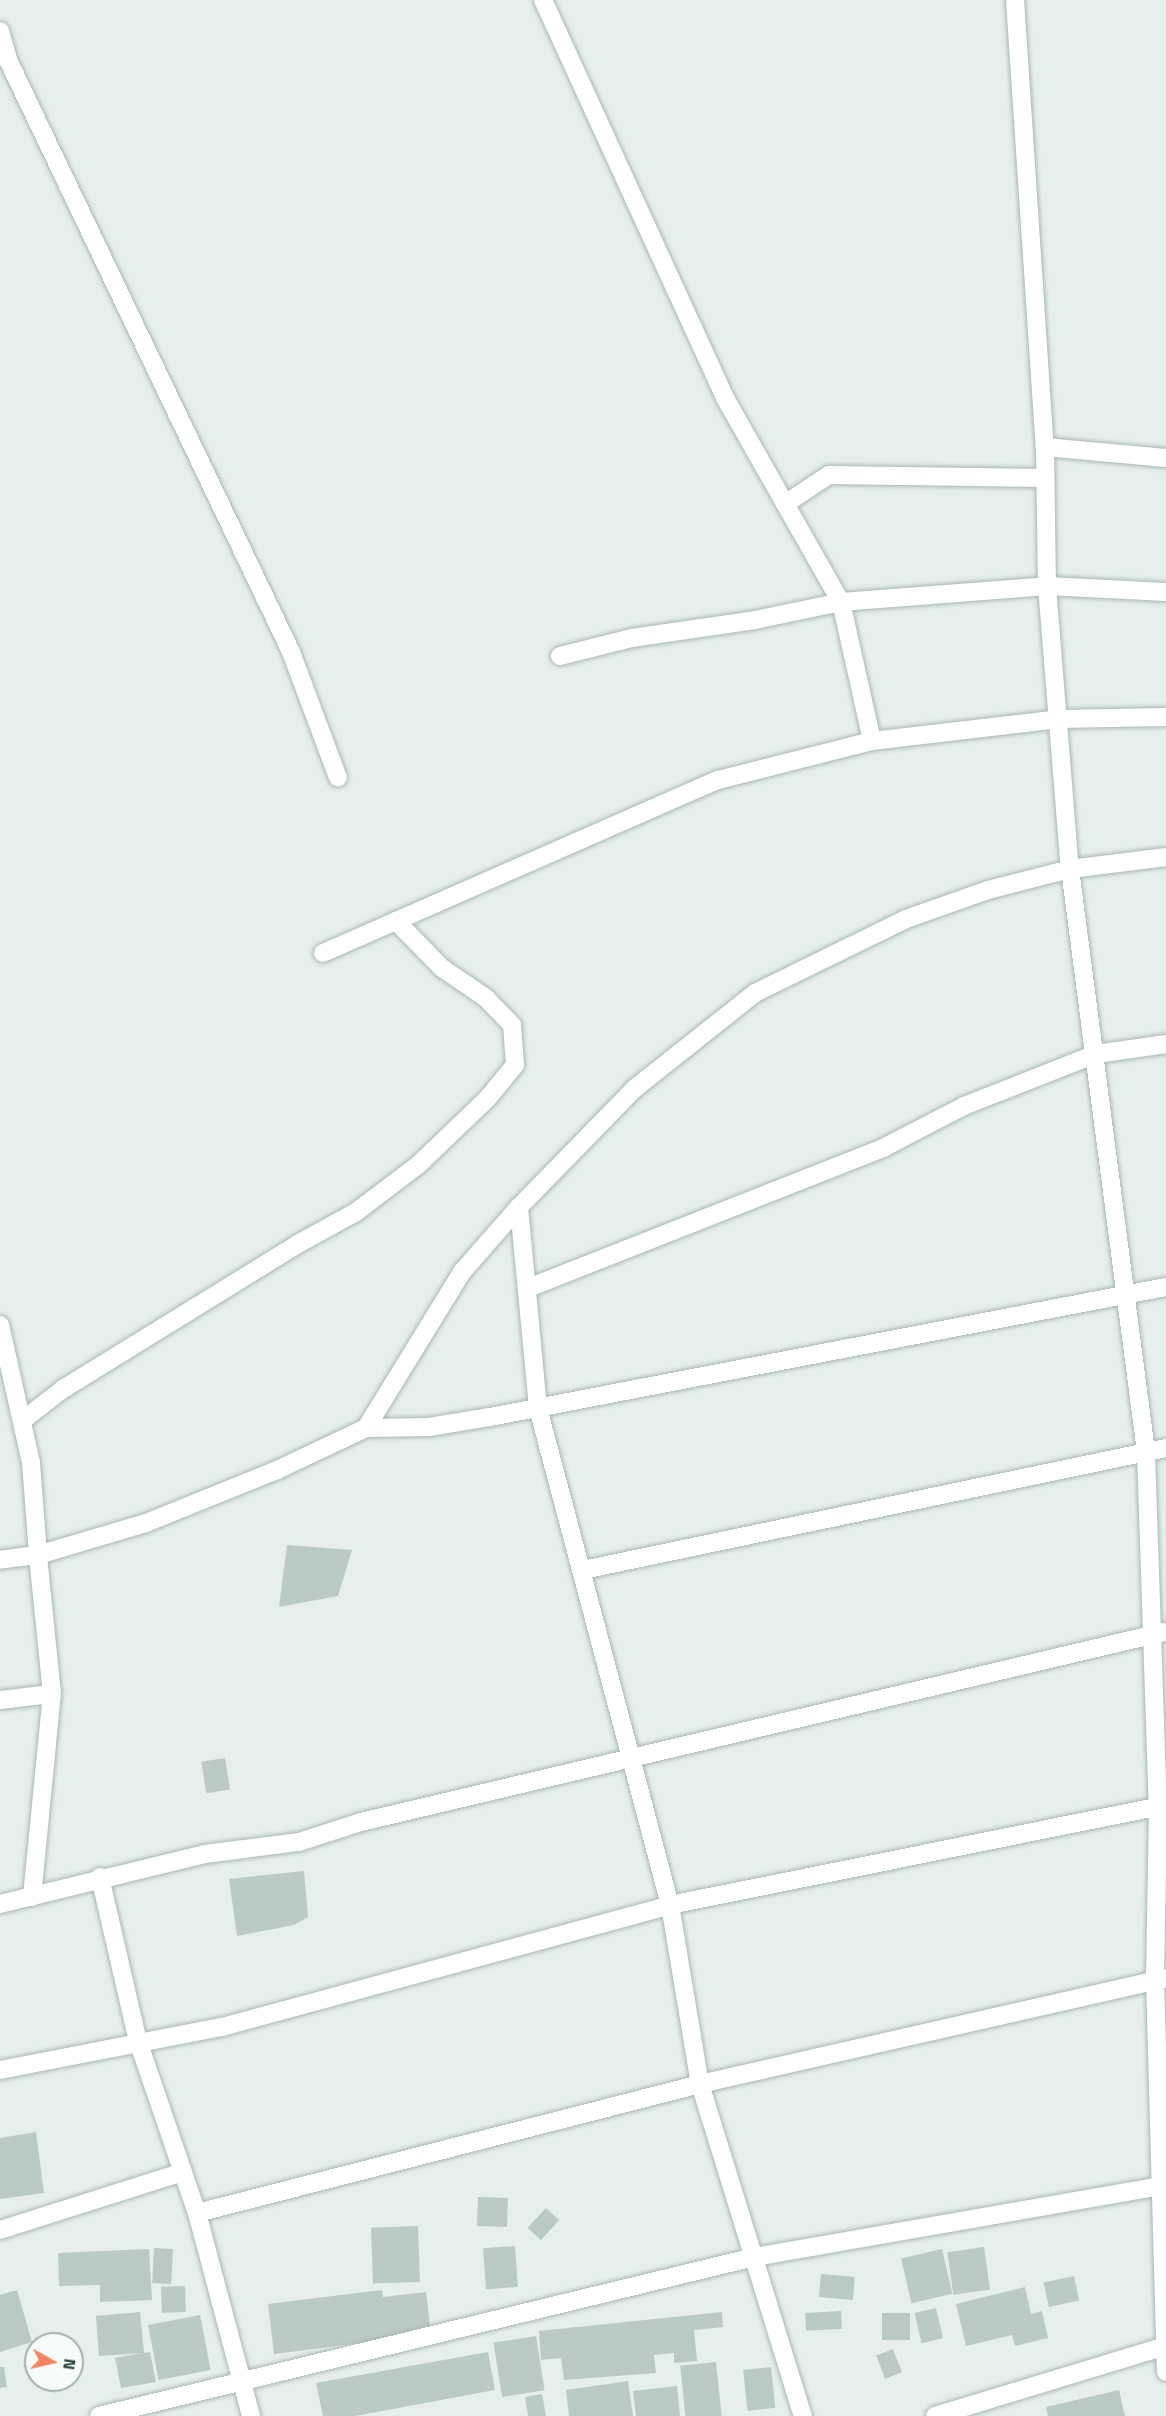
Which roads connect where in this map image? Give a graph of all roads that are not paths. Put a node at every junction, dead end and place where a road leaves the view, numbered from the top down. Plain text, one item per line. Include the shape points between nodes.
1 (543, 0) edge
2 (1015, 0) edge
3 (0, 31) edge
4 (1045, 447) junction
5 (1166, 458) edge
6 (1046, 478) junction
7 (785, 504) junction
8 (1047, 586) junction
9 (1166, 592) edge
10 (841, 602) junction
11 (560, 656) dead end
12 (1166, 717) edge
13 (1059, 719) junction
14 (872, 741) junction
15 (338, 777) dead end
16 (1166, 857) edge
17 (1070, 869) junction
18 (396, 921) junction
19 (323, 953) dead end
20 (1166, 1044) edge
21 (1096, 1054) junction
22 (519, 1207) junction
23 (1166, 1287) edge
24 (528, 1288) junction
25 (1129, 1297) junction
26 (0, 1325) edge
27 (6, 1368) edge
28 (538, 1408) junction
29 (23, 1420) junction
30 (366, 1428) junction
31 (1166, 1448) edge
32 (1146, 1452) junction
33 (38, 1555) junction
34 (0, 1560) edge
35 (583, 1570) junction
36 (1160, 1633) edge
37 (52, 1694) junction
38 (0, 1700) edge
39 (629, 1760) junction
40 (1162, 1806) edge
41 (100, 1877) junction
42 (32, 1897) junction
43 (0, 1904) edge
44 (670, 1905) junction
45 (1161, 1979) edge
46 (138, 2041) junction
47 (0, 2070) edge
48 (700, 2084) junction
49 (183, 2172) junction
50 (1163, 2185) edge
51 (197, 2213) junction
52 (0, 2230) edge
53 (754, 2257) junction
54 (1166, 2346) edge
55 (1166, 2372) edge
56 (241, 2381) junction
57 (99, 2416) edge
58 (251, 2416) edge
59 (803, 2416) edge
60 (935, 2416) edge

1 - 7 street via 725,399
2 - 4 street
3 - 15 street via 9,62 291,652
4 - 5 street
4 - 6 street
6 - 7 street via 829,474
6 - 8 street
7 - 10 street
8 - 9 street
8 - 10 street
8 - 13 street
10 - 11 street via 755,620 633,638
10 - 14 street
12 - 13 street
13 - 14 street
13 - 17 street
14 - 18 street via 718,780
16 - 17 street
17 - 21 street
17 - 22 street via 988,890 906,919 756,993 634,1089
18 - 19 street
18 - 29 street via 442,968 486,998 512,1025 515,1065 487,1099 418,1165 356,1212 73,1383
20 - 21 street
21 - 24 street via 964,1106 883,1148
21 - 25 street
22 - 24 street
22 - 30 street via 462,1272
23 - 25 street
24 - 28 street
25 - 28 street
25 - 32 street
26 - 27 street
27 - 29 street
28 - 30 street via 429,1427
28 - 35 street
29 - 33 street via 32,1463
30 - 33 street via 277,1470 146,1523
31 - 32 street
32 - 35 street
32 - 36 street
33 - 34 street
33 - 37 street
35 - 39 street
36 - 39 street
36 - 40 street
37 - 38 street
37 - 42 street
39 - 41 street via 361,1822 299,1842 205,1854
39 - 44 street
40 - 44 street
40 - 45 street
41 - 42 street
41 - 46 street
42 - 43 street
44 - 46 street via 222,2027
44 - 48 street
45 - 48 street
45 - 50 street
46 - 47 street
46 - 49 street
48 - 51 street
48 - 53 street
49 - 51 street
49 - 52 street
50 - 53 street
50 - 54 street
51 - 56 street
53 - 56 street
53 - 59 street
54 - 55 street
54 - 60 street
56 - 57 street
56 - 58 street

